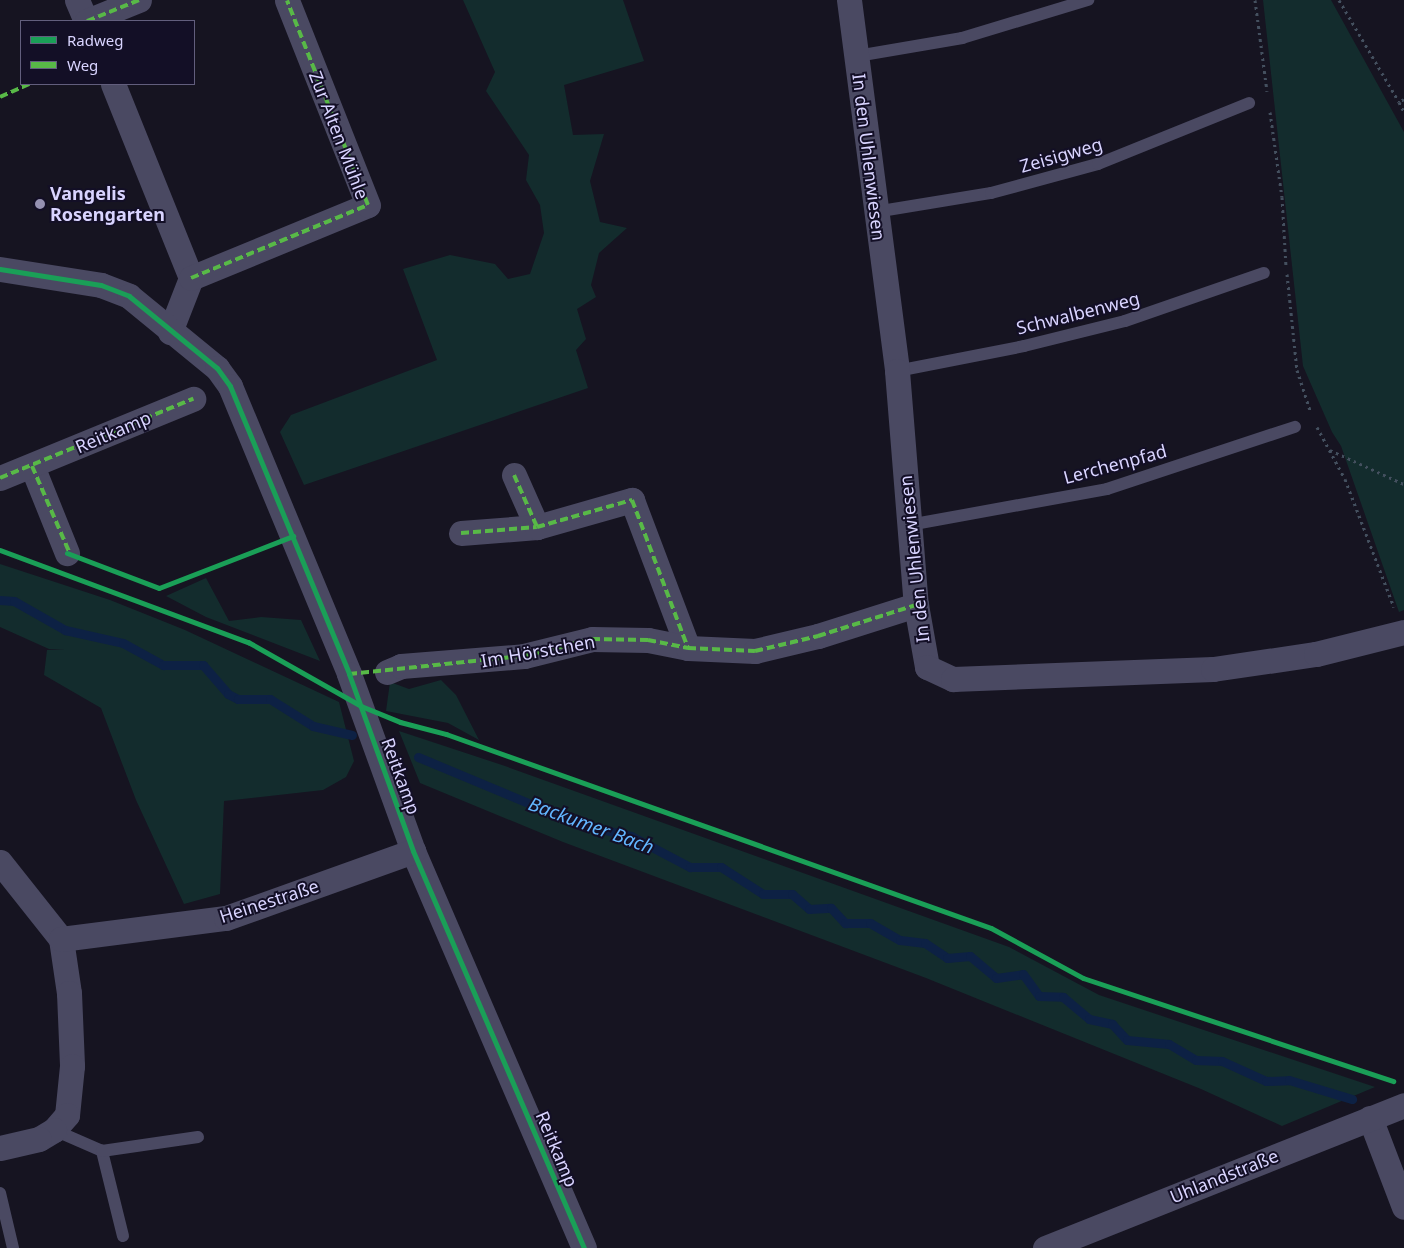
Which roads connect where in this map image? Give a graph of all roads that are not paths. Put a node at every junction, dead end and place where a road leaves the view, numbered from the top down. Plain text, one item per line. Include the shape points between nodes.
1 (77, 0) edge
2 (139, 0) edge
3 (287, 0) edge
4 (849, 0) edge
5 (1088, 0) edge
6 (86, 20) edge
7 (89, 20) edge
8 (856, 56) junction
9 (113, 85) edge
10 (1249, 104) dead end
11 (875, 212) junction
12 (0, 268) edge
13 (1264, 273) dead end
14 (191, 278) junction
15 (170, 332) junction
16 (897, 371) junction
17 (193, 399) dead end
18 (1296, 427) dead end
19 (32, 466) junction
20 (514, 474) dead end
21 (0, 478) edge
22 (909, 525) junction
23 (537, 527) junction
24 (461, 533) dead end
25 (67, 553) dead end
26 (916, 605) junction
27 (1404, 632) edge
28 (688, 648) junction
29 (388, 672) dead end
30 (413, 851) junction
31 (0, 862) edge
32 (61, 938) junction
33 (1404, 1105) edge
34 (1370, 1118) junction
35 (54, 1130) junction
36 (198, 1137) dead end
37 (0, 1148) edge
38 (102, 1151) junction
39 (0, 1193) edge
40 (1404, 1207) edge
41 (123, 1236) dead end
42 (13, 1248) edge
43 (584, 1248) edge
44 (1045, 1248) edge

1 - 6 street
2 - 7 street
3 - 14 street, Zur Alten Mühle via 368,205
4 - 8 street, In den Uhlenwiesen
5 - 8 lane via 962,38
8 - 11 street, In den Uhlenwiesen
9 - 14 street
10 - 11 lane, Zeisigweg via 1098,164 991,193
11 - 16 street, In den Uhlenwiesen
12 - 15 street, Reitkamp via 101,285 128,296
13 - 16 lane, Schwalbenweg via 1125,321 1024,346
14 - 15 street
15 - 30 street, Reitkamp via 217,368 230,386 349,674
16 - 22 street, In den Uhlenwiesen
17 - 19 street, Reitkamp
18 - 22 lane, Lerchenpfad via 1108,488
19 - 21 street, Reitkamp
19 - 25 street
20 - 23 street
22 - 26 street, In den Uhlenwiesen
23 - 24 street
23 - 28 street via 632,500
26 - 27 street, In den Uhlenwiesen via 927,667 953,680 1213,669 1316,654
26 - 28 street, Im Hörstchen via 818,636 755,651
28 - 29 street, Im Hörstchen via 648,640 592,639 524,656 401,666
30 - 32 street, Heinestraße via 226,918
30 - 43 street, Reitkamp
31 - 32 street
32 - 35 street via 69,993 72,1066 67,1115
33 - 34 street, Uhlandstraße
34 - 40 street
34 - 44 street, Uhlandstraße
35 - 37 street via 39,1139
35 - 38 lane
36 - 38 lane
38 - 41 lane
39 - 42 lane

